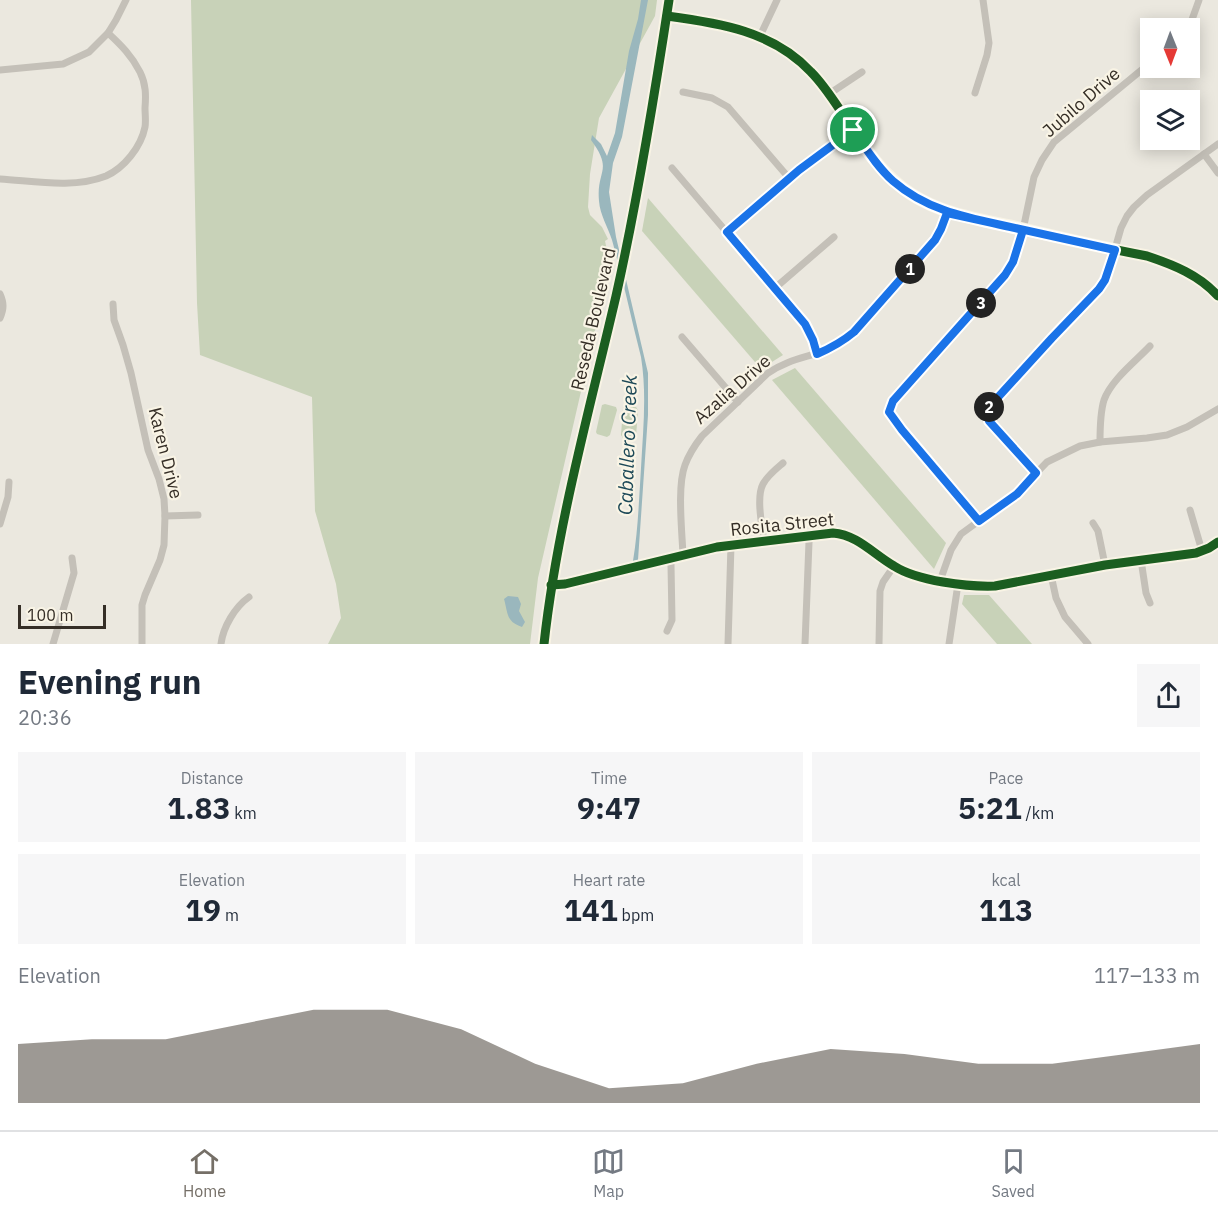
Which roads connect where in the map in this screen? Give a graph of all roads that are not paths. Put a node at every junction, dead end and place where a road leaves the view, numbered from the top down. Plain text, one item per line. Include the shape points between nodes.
1 (126, 0) edge
2 (669, 0) edge
3 (777, 0) edge
4 (983, 0) edge
5 (1199, 0) edge
6 (667, 16) junction
7 (1193, 18) edge
8 (108, 33) junction
9 (760, 36) junction
10 (0, 70) edge
11 (1140, 71) edge
12 (862, 72) dead end
13 (683, 92) dead end
14 (975, 93) dead end
15 (829, 94) junction
16 (853, 130) junction
17 (1218, 144) edge
18 (1204, 154) junction
19 (672, 168) dead end
20 (1218, 173) edge
21 (789, 178) junction
22 (0, 179) edge
23 (947, 213) junction
24 (1023, 230) junction
25 (727, 232) junction
26 (834, 237) dead end
27 (1115, 250) junction
28 (775, 288) junction
29 (0, 294) edge
30 (1218, 296) edge
31 (113, 304) dead end
32 (0, 318) edge
33 (682, 337) dead end
34 (1150, 346) dead end
35 (817, 354) junction
36 (738, 402) junction
37 (1218, 409) edge
38 (1100, 442) junction
39 (783, 463) dead end
40 (1036, 473) junction
41 (9, 482) dead end
42 (1190, 510) dead end
43 (198, 515) dead end
44 (165, 516) junction
45 (979, 521) junction
46 (1093, 523) dead end
47 (0, 524) edge
48 (808, 536) junction
49 (764, 541) junction
50 (1218, 542) edge
51 (730, 545) junction
52 (1202, 551) junction
53 (683, 555) junction
54 (72, 558) dead end
55 (670, 559) junction
56 (1141, 560) junction
57 (1105, 565) junction
58 (894, 566) junction
59 (1051, 575) junction
60 (940, 581) junction
61 (958, 584) junction
62 (551, 585) junction
63 (249, 597) dead end
64 (1150, 603) dead end
65 (667, 631) dead end
66 (53, 644) edge
67 (142, 644) edge
68 (221, 644) edge
69 (544, 644) edge
70 (728, 644) edge
71 (805, 644) edge
72 (879, 644) edge
73 (949, 644) edge
74 (1088, 644) edge

1 - 8 street
2 - 6 main road, Reseda Boulevard
3 - 9 street
4 - 14 street via 989,43
5 - 7 street
6 - 9 street via 721,24
6 - 62 main road, Reseda Boulevard via 623,264
8 - 10 street via 89,52 63,64
8 - 22 street via 125,49 144,80 145,128 133,153 116,170 90,180 72,183
9 - 15 street via 782,47
11 - 24 street, Jubilo Drive via 1054,142 1034,177
12 - 15 street
13 - 21 street via 712,98 728,107
15 - 16 street
16 - 21 street
16 - 23 street via 893,180 913,196
17 - 18 street
18 - 20 street
18 - 27 street via 1134,207 1121,228
19 - 25 street
21 - 25 street
23 - 24 street
23 - 35 street, Azalia Drive via 935,240 854,332 833,348
24 - 27 street
24 - 45 street, Jubilo Drive via 1005,275 893,401 889,412
25 - 28 street
26 - 28 street
27 - 30 street via 1172,264
27 - 40 street via 1099,289 988,409 991,423
28 - 35 street via 805,324
29 - 32 street
31 - 44 street, Karen Drive via 114,321 164,498
33 - 36 street
34 - 38 street via 1105,397
35 - 36 street, Azalia Drive via 779,366
36 - 53 street, Azalia Drive via 702,436 684,466
37 - 38 street via 1167,435
38 - 40 street via 1063,454
39 - 49 street via 769,475 760,493
40 - 45 street via 1017,494
41 - 47 street
42 - 52 street
43 - 44 street
44 - 67 street, Karen Drive via 164,545 142,605
45 - 60 street via 957,540
46 - 57 street
48 - 49 street, Rosita Street
48 - 58 street, Rosita Street via 844,534
48 - 71 street
49 - 51 street, Rosita Street
50 - 52 street, Rosita Street
51 - 53 street, Rosita Street
51 - 70 street
52 - 56 street, Rosita Street
53 - 55 street, Rosita Street
54 - 66 street via 74,573
55 - 62 street, Rosita Street
55 - 65 street via 672,620
56 - 57 street, Rosita Street
56 - 64 street
57 - 59 street, Rosita Street
58 - 60 street, Rosita Street
58 - 72 street via 880,591
59 - 61 street, Rosita Street via 995,586
59 - 74 street via 1065,617
60 - 61 street, Rosita Street
61 - 73 street
62 - 69 main road, Reseda Boulevard
63 - 68 street via 236,609

